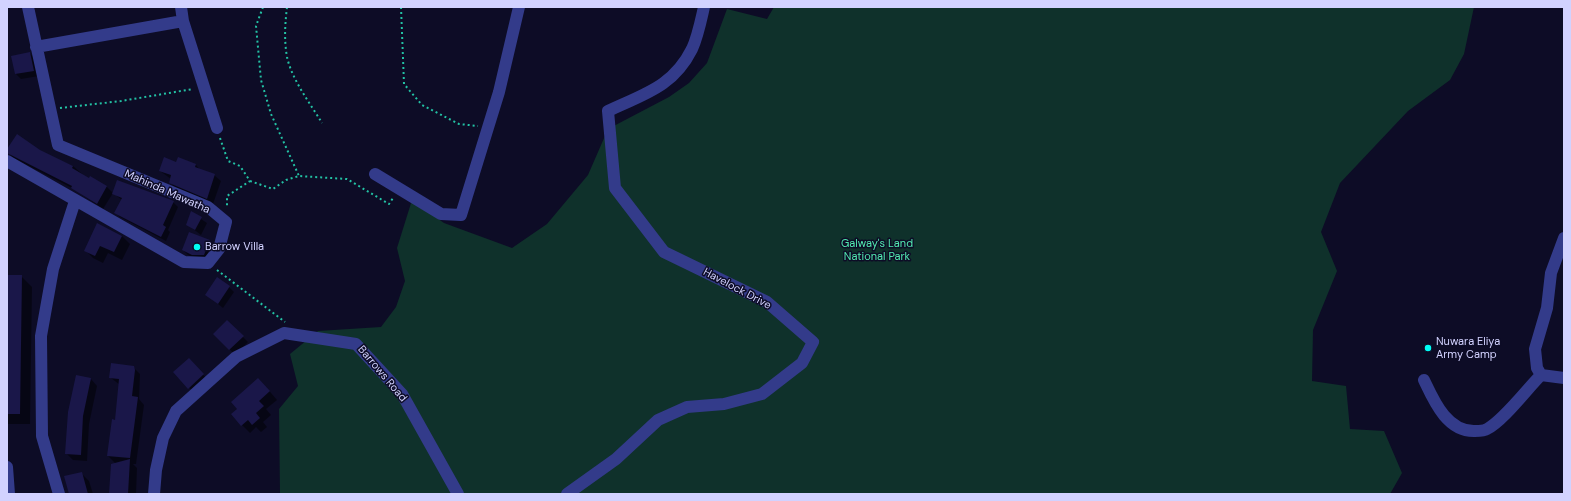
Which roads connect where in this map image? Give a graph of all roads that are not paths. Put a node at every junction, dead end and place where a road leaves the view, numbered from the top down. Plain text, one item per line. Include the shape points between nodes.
1 (28, 7) edge
2 (180, 7) edge
3 (519, 7) edge
4 (704, 7) edge
5 (183, 21) junction
6 (36, 47) junction
7 (217, 128) road end
8 (7, 161) edge
9 (375, 174) dead end
10 (75, 201) junction
11 (1564, 238) edge
12 (1542, 375) junction
13 (1564, 378) edge
14 (1424, 380) dead end
15 (7, 467) edge
16 (9, 494) edge
17 (59, 494) edge
18 (154, 494) edge
19 (458, 494) edge
20 (567, 494) edge

1 - 6 street, Mahinda Mawatha
2 - 5 street
3 - 9 street via 499,92 460,215 441,214
4 - 20 street, Havelock Drive via 693,48 676,74 662,86 608,111 615,188 664,252 767,302 812,342 802,363 762,394 724,404 687,407 658,420 616,459
5 - 6 street
5 - 7 street
6 - 10 street, Mahinda Mawatha via 58,145 208,207 226,222 219,249 208,263 184,262
8 - 10 street
10 - 17 street via 53,269 41,336 42,436
11 - 12 street via 1551,273 1547,308 1536,349 1537,368
12 - 13 street
12 - 14 street via 1497,423 1486,430 1468,431 1452,424 1435,403
15 - 16 street
18 - 19 street, Barrows Road via 163,438 176,411 236,357 284,333 356,344 402,394

